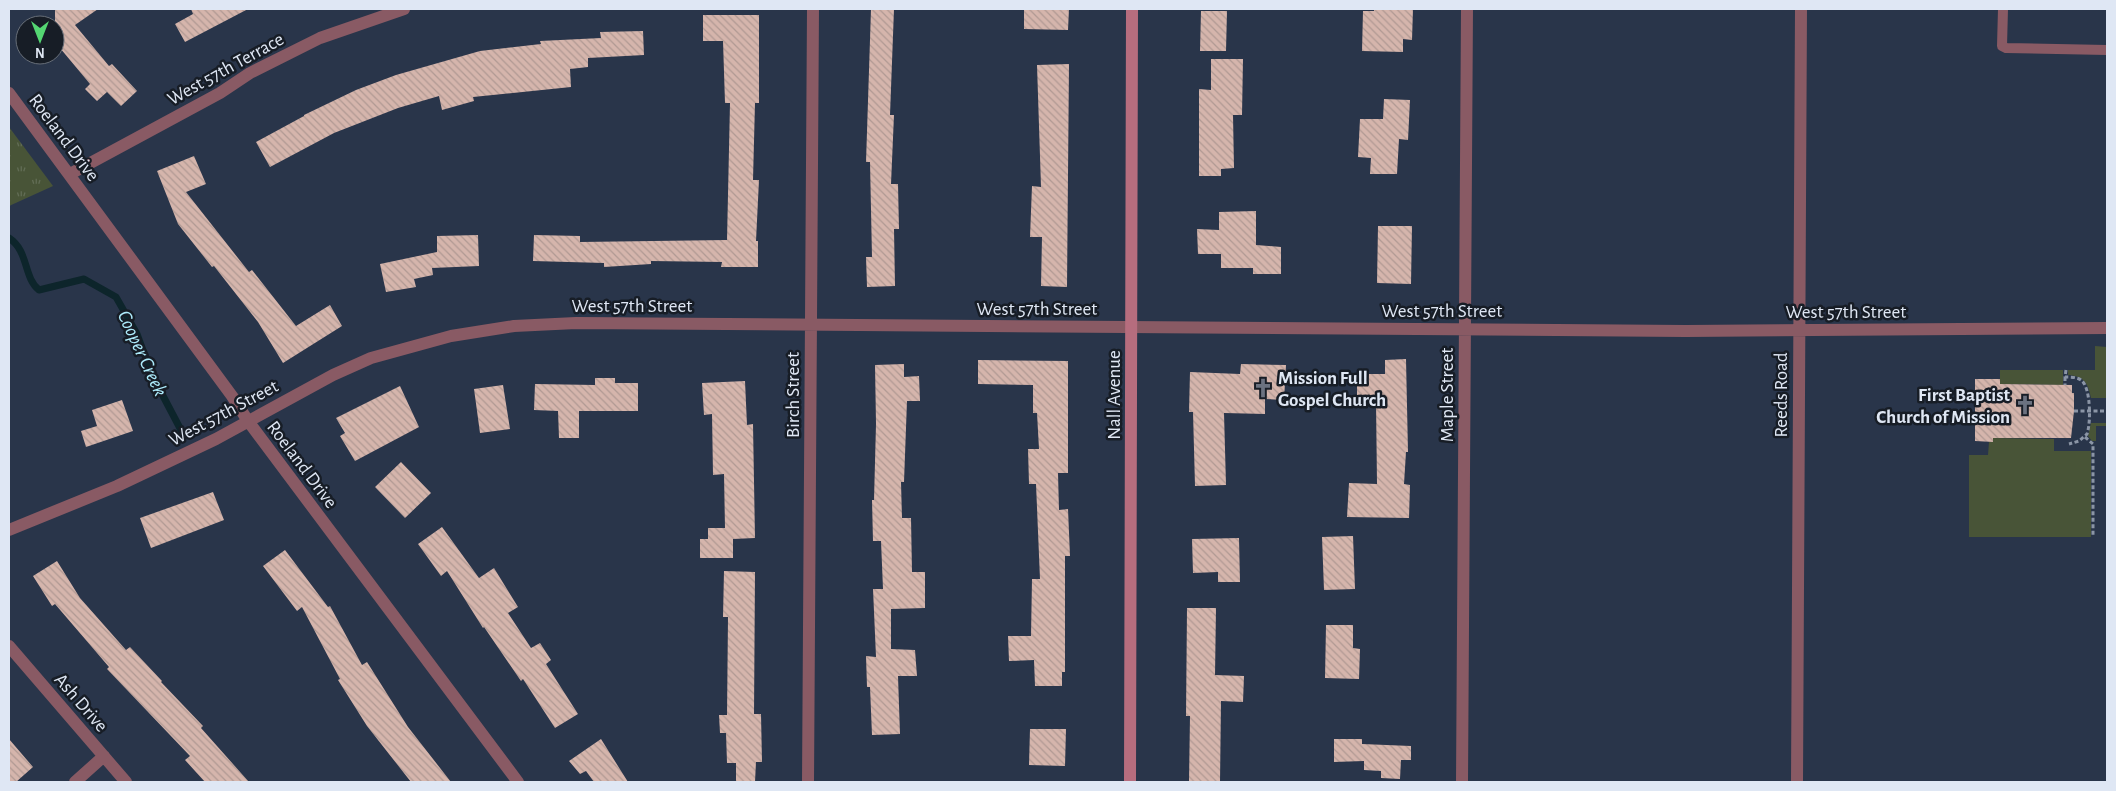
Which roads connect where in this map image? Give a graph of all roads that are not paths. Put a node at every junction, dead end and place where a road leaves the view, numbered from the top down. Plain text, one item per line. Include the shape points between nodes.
1 (404, 9) edge
2 (813, 9) edge
3 (1132, 9) edge
4 (1467, 9) edge
5 (1801, 9) edge
6 (2003, 9) edge
7 (2107, 50) edge
8 (9, 93) edge
9 (70, 174) junction
10 (811, 325) junction
11 (1132, 327) junction
12 (1465, 328) junction
13 (2107, 328) edge
14 (1799, 330) junction
15 (248, 421) junction
16 (9, 530) edge
17 (9, 646) edge
18 (104, 756) junction
19 (75, 782) edge
20 (126, 782) edge
21 (518, 782) edge
22 (808, 782) edge
23 (1130, 782) edge
24 (1462, 782) edge
25 (1797, 782) edge

1 - 9 street, West 57th Terrace via 320,38 250,73 220,93
2 - 10 street, Birch Street
3 - 11 street, Nall Avenue
4 - 12 street, Maple Street
5 - 14 street, Reeds Road
6 - 7 lane via 2002,46 2006,48
8 - 9 street, Roeland Drive
9 - 15 street, Roeland Drive
10 - 11 street, West 57th Street
10 - 15 street, West 57th Street via 576,323 514,326 451,336 364,362
10 - 22 street, Birch Street
11 - 12 street, West 57th Street
11 - 23 street, Nall Avenue
12 - 14 street, West 57th Street
12 - 24 street, Maple Street
13 - 14 street, West 57th Street
14 - 25 street, Reeds Road
15 - 16 street, West 57th Street via 117,486
15 - 21 street, Roeland Drive
17 - 18 street, Ash Drive
18 - 19 street
18 - 20 street, Ash Drive

